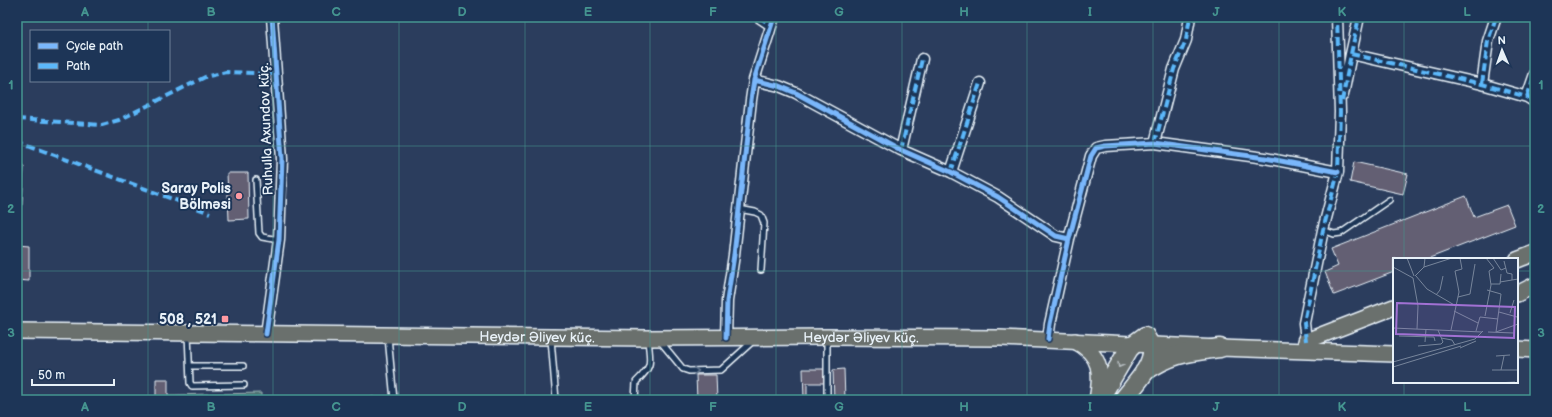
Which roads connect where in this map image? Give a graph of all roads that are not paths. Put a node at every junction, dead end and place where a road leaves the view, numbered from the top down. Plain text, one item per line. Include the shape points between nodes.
1 (272, 17) edge
2 (759, 17) edge
3 (1190, 17) edge
4 (1337, 17) edge
5 (1359, 17) edge
6 (1496, 17) edge
7 (772, 21) edge
8 (1351, 54) junction
9 (922, 59) dead end
10 (1535, 74) edge
11 (754, 80) junction
12 (980, 82) dead end
13 (1482, 84) junction
14 (1531, 100) edge
15 (1340, 112) junction
16 (1155, 143) junction
17 (901, 150) junction
18 (951, 172) junction
19 (1338, 172) junction
20 (256, 180) dead end
21 (1389, 200) dead end
22 (739, 209) junction
23 (1324, 230) junction
24 (1069, 239) junction
25 (279, 240) junction
26 (1535, 253) edge
27 (1518, 260) edge
28 (761, 270) dead end
29 (1535, 285) edge
30 (1518, 294) edge
31 (1393, 307) edge
32 (17, 331) edge
33 (188, 333) junction
34 (266, 334) junction
35 (388, 336) junction
36 (1145, 336) junction
37 (827, 337) junction
38 (551, 338) junction
39 (653, 338) junction
40 (726, 338) junction
41 (757, 338) junction
42 (1053, 339) junction
43 (1075, 341) junction
44 (1306, 342) junction
45 (1393, 345) edge
46 (1220, 348) junction
47 (1393, 354) edge
48 (190, 366) junction
49 (243, 366) dead end
50 (1144, 372) junction
51 (244, 386) dead end
52 (827, 399) edge
53 (394, 400) edge
54 (556, 400) edge
55 (635, 400) edge
56 (1098, 400) edge
57 (1123, 400) edge

1 - 25 street, Ruhulla Axundov küç. via 282,159
2 - 7 street
3 - 16 street via 1186,40 1174,69
4 - 15 street
5 - 8 street
6 - 13 street via 1488,41
7 - 11 street
8 - 13 street
8 - 15 street
9 - 17 street
10 - 14 street
11 - 17 street via 796,93
11 - 22 street
12 - 18 street
13 - 14 street
15 - 19 street
16 - 19 street via 1265,158
16 - 24 street via 1096,148 1091,156
17 - 18 street
18 - 24 street via 998,197 1056,236
19 - 23 street
20 - 25 lane via 259,233 262,237
21 - 23 lane via 1341,233 1334,234
22 - 28 lane via 755,212 763,219
22 - 40 street via 727,301
23 - 44 street via 1305,318
24 - 42 street via 1050,324
25 - 34 street, Ruhulla Axundov küç.
26 - 27 main road
29 - 30 main road
31 - 44 main road
32 - 33 main road, Heydər Əliyev küç.
33 - 34 main road, Heydər Əliyev küç.
33 - 48 lane
34 - 35 main road, Heydər Əliyev küç.
35 - 38 main road, Heydər Əliyev küç.
35 - 53 lane
36 - 42 main road
36 - 44 main road
36 - 50 highway via 1151,344 1152,351
36 -> 56 highway via 1129,349
37 - 41 main road, Heydər Əliyev küç.
37 - 42 main road, Heydər Əliyev küç.
37 - 52 lane
38 - 39 main road, Heydər Əliyev küç.
38 - 54 lane
39 - 40 main road, Heydər Əliyev küç.
39 -> 41 lane via 683,369 689,371 721,370
39 - 55 lane via 650,365 636,382
40 - 41 main road, Heydər Əliyev küç.
42 - 43 main road
43 - 46 main road
43 - 56 main road via 1089,350 1100,368
44 - 45 main road
46 - 47 main road
46 - 50 highway via 1173,356
48 - 49 lane
48 - 51 lane via 192,386
50 - 57 highway

